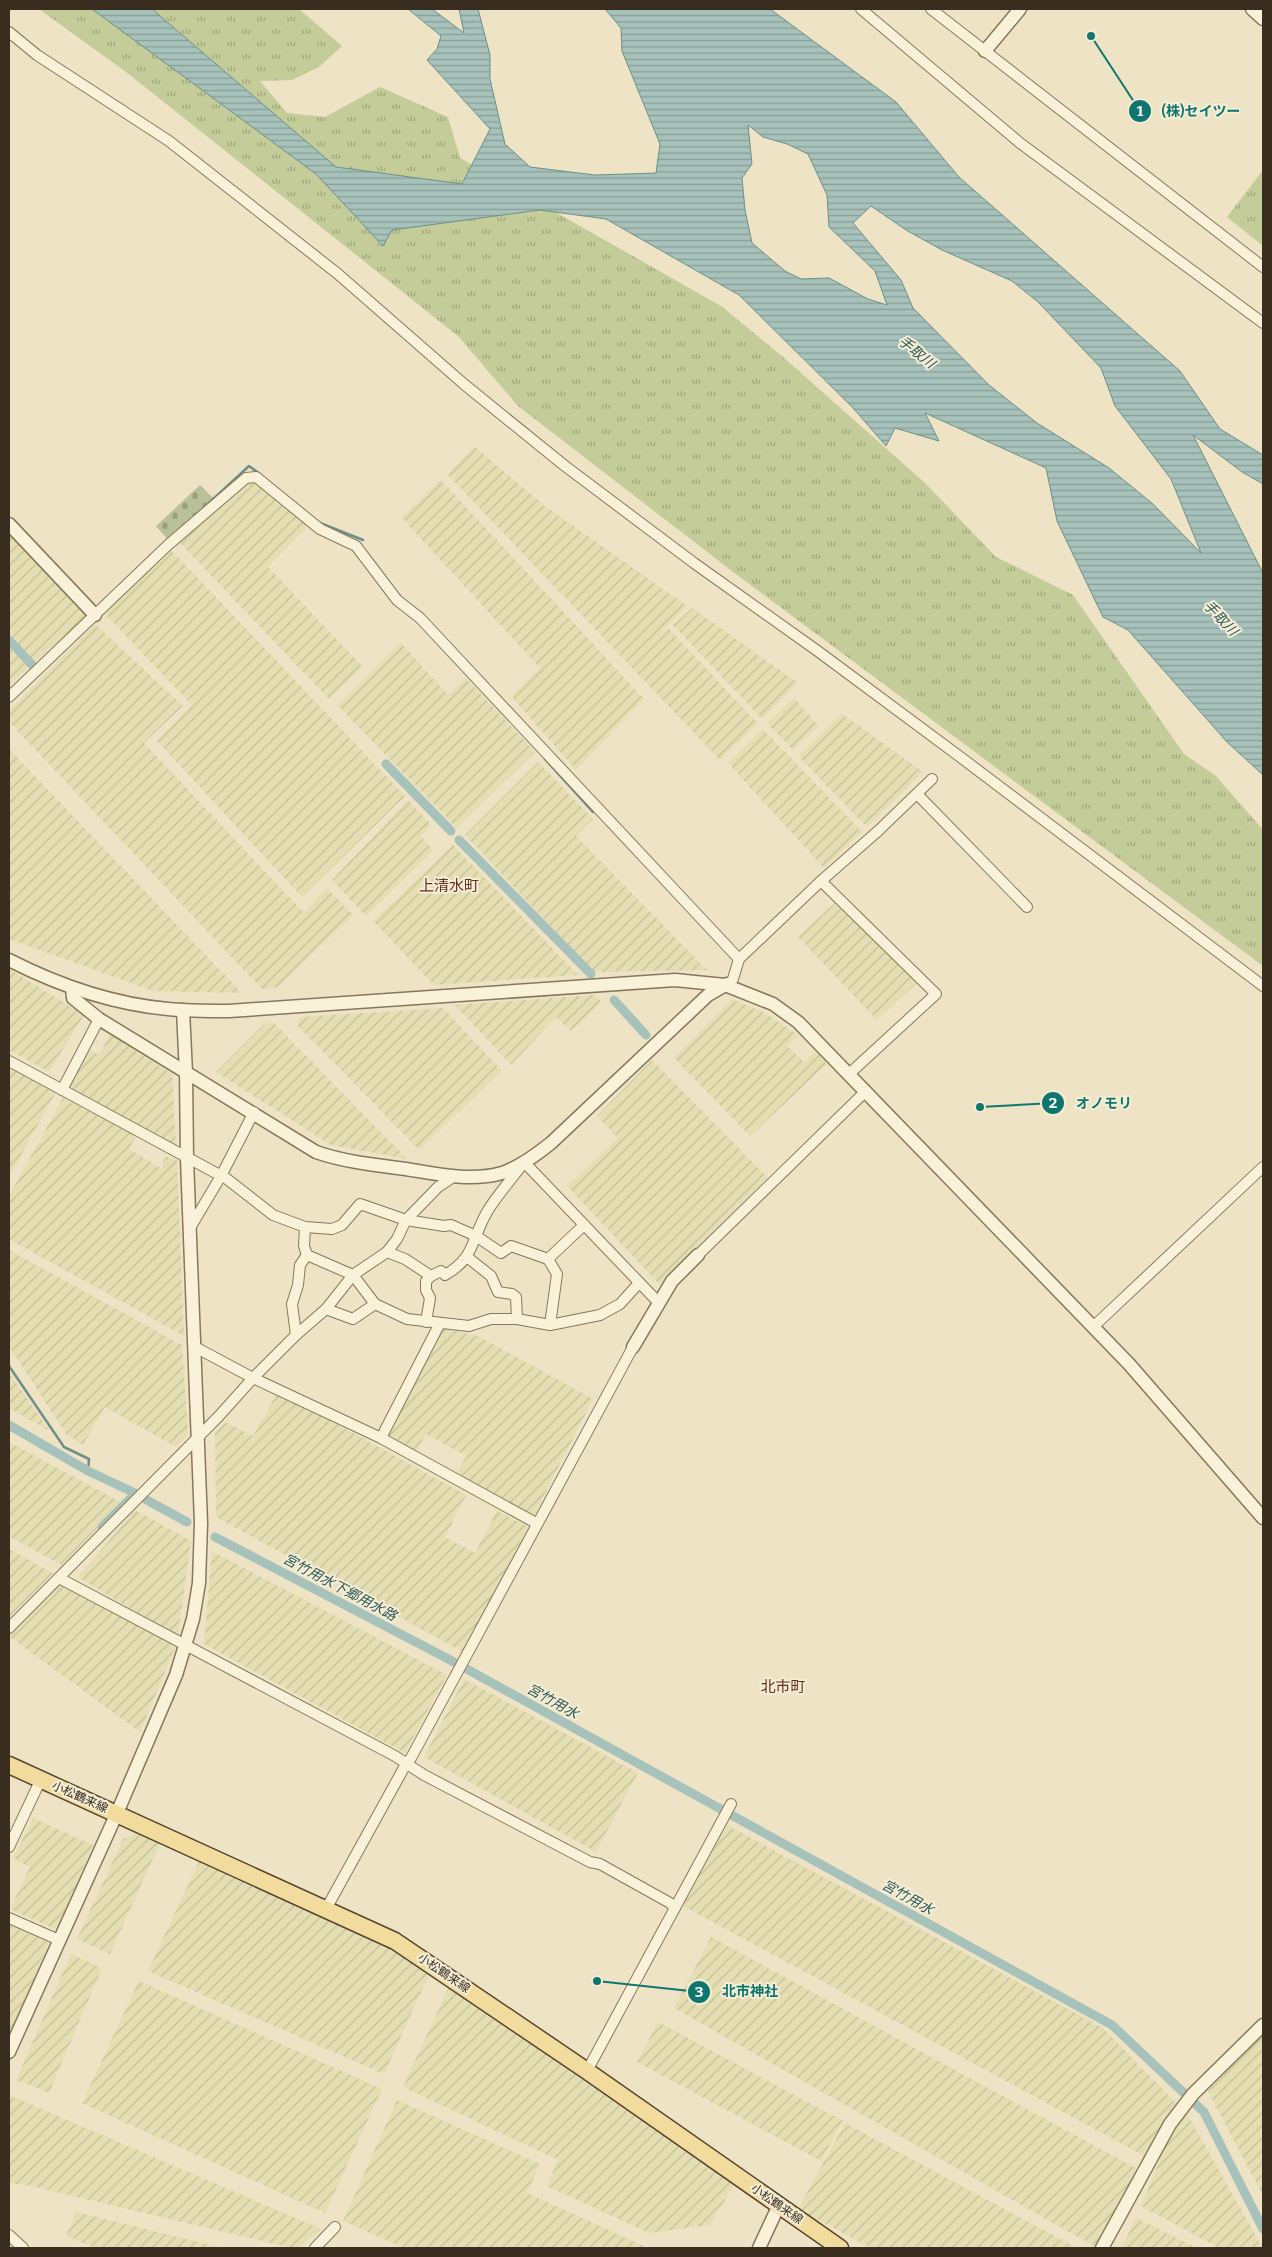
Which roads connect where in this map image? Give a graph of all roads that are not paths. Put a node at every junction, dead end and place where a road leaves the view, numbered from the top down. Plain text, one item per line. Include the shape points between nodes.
1 (861, 9) edge
2 (931, 9) edge
3 (1020, 9) edge
4 (1252, 9) edge
5 (1263, 19) edge
6 (9, 32) edge
7 (985, 51) junction
8 (1263, 267) edge
9 (1263, 323) edge
10 (9, 524) edge
11 (95, 615) junction
12 (9, 697) edge
13 (932, 780) dead end
14 (917, 794) junction
15 (821, 881) junction
16 (1027, 907) dead end
17 (739, 959) junction
18 (9, 960) edge
19 (729, 982) junction
20 (1263, 986) edge
21 (72, 988) junction
22 (183, 1010) junction
23 (100, 1019) junction
24 (9, 1061) edge
25 (186, 1073) junction
26 (849, 1074) junction
27 (62, 1090) junction
28 (866, 1091) junction
29 (254, 1112) junction
30 (187, 1159) junction
31 (524, 1162) junction
32 (1263, 1167) edge
33 (221, 1176) junction
34 (453, 1177) junction
35 (406, 1220) junction
36 (584, 1225) junction
37 (305, 1227) junction
38 (190, 1228) junction
39 (476, 1236) junction
40 (387, 1252) junction
41 (307, 1255) junction
42 (698, 1255) joint
43 (467, 1257) junction
44 (548, 1259) junction
45 (353, 1275) junction
46 (431, 1276) junction
47 (639, 1283) junction
48 (658, 1302) junction
49 (374, 1304) junction
50 (326, 1309) junction
51 (517, 1319) junction
52 (426, 1322) junction
53 (440, 1323) junction
54 (550, 1325) junction
55 (1093, 1327) junction
56 (296, 1335) junction
57 (195, 1347) junction
58 (633, 1347) joint
59 (253, 1378) junction
60 (199, 1436) junction
61 (381, 1438) junction
62 (1263, 1518) edge
63 (536, 1523) junction
64 (59, 1578) junction
65 (9, 1628) edge
66 (186, 1646) junction
67 (406, 1764) junction
68 (9, 1765) edge
69 (41, 1779) junction
70 (731, 1804) dead end
71 (117, 1813) junction
72 (9, 1847) edge
73 (675, 1908) junction
74 (326, 1909) junction
75 (9, 1918) edge
76 (59, 1940) junction
77 (1263, 2025) edge
78 (9, 2052) edge
79 (587, 2071) junction
80 (779, 2205) junction
81 (336, 2227) dead end
82 (9, 2235) edge
83 (23, 2248) edge
84 (315, 2248) edge
85 (759, 2248) edge
86 (840, 2248) edge
87 (1102, 2248) edge

1 - 9 street via 1020,143
2 - 7 street
3 - 7 street
4 - 5 street
6 - 20 street via 37,55 169,141 338,274 465,385 565,466 820,652
7 - 8 street
10 - 11 street
11 - 12 street
11 - 17 street via 246,478 256,477 320,529 356,546 397,600 420,618
13 - 14 street
14 - 15 street
14 - 16 street
15 - 17 street
15 - 26 street via 936,994
17 - 19 street
18 - 21 street
19 - 22 street via 675,980 229,1011
19 - 26 street via 773,1004 798,1022
19 - 31 street via 708,994 551,1143
21 - 22 street via 114,999
21 - 23 street via 73,998
22 - 25 street
23 - 25 street
23 - 27 street
24 - 27 street
25 - 29 street
25 - 30 street
26 - 28 street
27 - 30 street
28 - 42 street
28 - 55 street
29 - 33 street
29 - 34 street via 316,1152 334,1158
30 - 33 street
30 - 38 street
31 - 34 street via 491,1175
31 - 36 street
31 - 39 street via 488,1211
32 - 55 street
33 - 37 street via 273,1215
33 - 38 street
34 - 35 street via 438,1187
35 - 37 street via 360,1204 342,1225 332,1229
35 - 39 street via 451,1225
35 - 40 street
36 - 44 street
36 - 47 street
37 - 41 street
38 - 57 street
39 - 43 street
39 - 44 street via 502,1253 511,1246
40 - 45 street
40 - 46 street
41 - 45 street
41 - 56 street via 300,1265 292,1304
42 - 48 street via 672,1281
43 - 46 street via 459,1267 445,1275 441,1271
43 - 51 street via 491,1276 498,1292 516,1297
44 - 54 street via 557,1274
45 - 49 street
45 - 50 street
46 - 52 street via 426,1280 430,1298
47 - 48 street
47 - 54 street via 620,1303 600,1315
48 - 58 street
49 - 50 street via 353,1320
49 - 52 street via 406,1319
50 - 56 street
51 - 53 street via 491,1319 469,1326
51 - 54 street
52 - 53 street
53 - 61 street
55 - 62 street
56 - 59 street
57 - 59 street
57 - 60 street
58 - 63 street
59 - 60 street
59 - 61 street
60 - 64 street
60 - 66 street via 200,1566
61 - 63 street
63 - 67 street
64 - 65 street
64 - 66 street
66 - 67 street
66 - 71 street
67 - 73 street via 590,1862 600,1864
67 - 74 street
68 - 69 main road, 小松鶴来線
69 - 71 main road, 小松鶴来線
69 - 72 street
70 - 73 street
71 - 74 main road, 小松鶴来線
71 - 76 street
73 - 79 street
74 - 79 main road, 小松鶴来線 via 395,1941
75 - 76 street
76 - 78 street
77 - 87 street via 1193,2094 1170,2124
79 - 80 main road, 小松鶴来線
80 - 85 street
80 - 86 main road, 小松鶴来線
81 - 84 street
82 - 83 street

